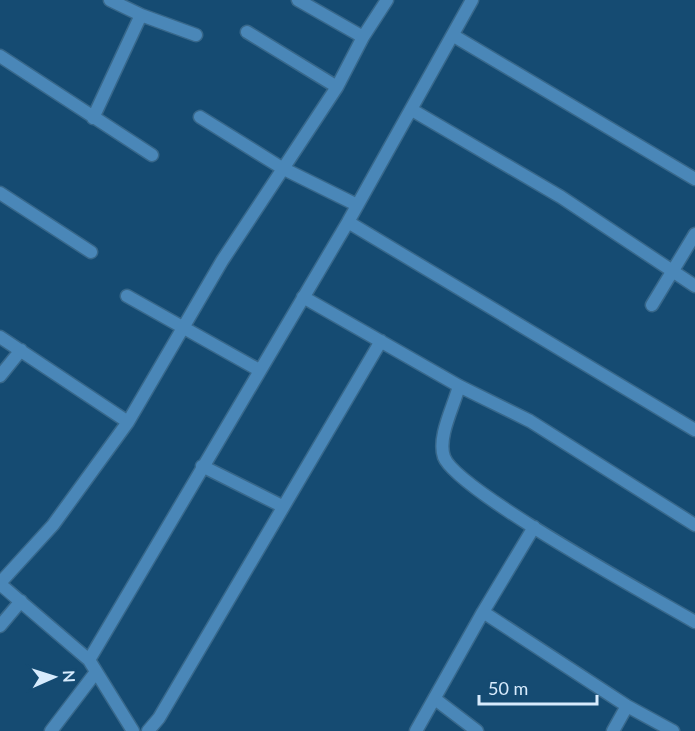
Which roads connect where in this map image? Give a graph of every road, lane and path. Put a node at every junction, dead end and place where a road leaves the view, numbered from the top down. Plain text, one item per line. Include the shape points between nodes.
1 (110, 0) edge
2 (298, 0) edge
3 (387, 0) edge
4 (472, 0) edge
5 (141, 15) junction
6 (247, 32) dead end
7 (196, 35) dead end
8 (454, 36) junction
9 (363, 37) junction
10 (0, 56) edge
11 (337, 87) junction
12 (412, 110) junction
13 (200, 117) dead end
14 (93, 118) junction
15 (152, 155) dead end
16 (282, 168) junction
17 (695, 179) edge
18 (0, 193) edge
19 (357, 205) junction
20 (348, 222) junction
21 (695, 234) edge
22 (91, 252) dead end
23 (673, 273) junction
24 (695, 286) edge
25 (127, 296) dead end
26 (303, 297) junction
27 (652, 305) dead end
28 (183, 327) junction
29 (0, 338) edge
30 (381, 341) junction
31 (21, 350) junction
32 (259, 370) junction
33 (0, 376) edge
34 (459, 386) junction
35 (128, 422) junction
36 (695, 430) edge
37 (202, 466) junction
38 (282, 506) junction
39 (695, 525) edge
40 (534, 527) junction
41 (0, 584) edge
42 (21, 602) junction
43 (483, 612) junction
44 (695, 622) edge
45 (0, 626) edge
46 (89, 660) junction
47 (96, 672) junction
48 (435, 699) junction
49 (627, 705) junction
50 (51, 731) edge
51 (133, 731) edge
52 (148, 731) edge
53 (416, 731) edge
54 (477, 731) edge
55 (613, 731) edge
56 (673, 731) edge

1 - 5 street
2 - 9 street
3 - 9 street
4 - 8 street
5 - 7 street
5 - 14 street
6 - 11 street
8 - 12 street
8 - 17 street
9 - 11 street
10 - 14 street
11 - 16 street
12 - 19 street
12 - 23 street via 561,197
13 - 16 street
14 - 15 street
16 - 19 street
16 - 28 street
18 - 22 street
19 - 20 street
20 - 26 street
20 - 36 street
21 - 23 street
23 - 24 street
23 - 27 street
25 - 28 street
26 - 30 street
26 - 32 street
28 - 32 street
28 - 35 street
29 - 31 street
30 - 34 street
30 - 38 street
31 - 33 street
31 - 35 street
32 - 37 street
34 - 39 street via 530,421
34 - 40 street via 442,448 445,460 458,476
35 - 41 street via 53,525
37 - 38 street
37 - 46 street
38 - 52 street
40 - 43 street
40 - 44 street
41 - 42 street
42 - 45 street
42 - 46 street
43 - 48 street
43 - 49 street
46 - 47 street
47 - 50 street
47 - 51 street
48 - 53 street
48 - 54 street
49 - 55 street
49 - 56 street

